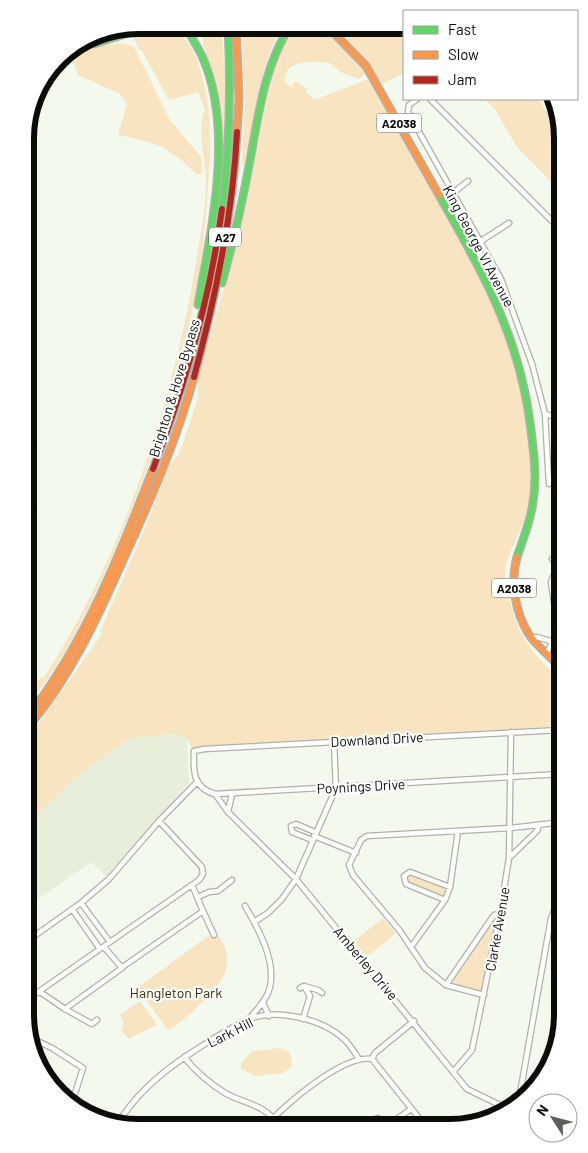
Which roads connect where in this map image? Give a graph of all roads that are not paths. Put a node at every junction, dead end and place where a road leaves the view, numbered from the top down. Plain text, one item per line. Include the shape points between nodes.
1 (190, 34) edge
2 (228, 34) edge
3 (236, 34) edge
4 (285, 34) edge
5 (335, 34) edge
6 (121, 36) edge
7 (96, 43) edge
8 (416, 100) edge
9 (431, 100) edge
10 (468, 181) dead end
11 (453, 193) junction
12 (509, 223) dead end
13 (554, 223) edge
14 (481, 242) junction
15 (206, 328) junction
16 (189, 358) junction
17 (545, 414) junction
18 (554, 417) edge
19 (549, 484) dead end
20 (554, 575) edge
21 (554, 602) edge
22 (532, 638) junction
23 (554, 642) joint
24 (546, 655) junction
25 (554, 662) edge
26 (34, 708) edge
27 (34, 719) edge
28 (554, 730) edge
29 (511, 732) junction
30 (334, 742) junction
31 (554, 774) edge
32 (511, 777) junction
33 (197, 782) junction
34 (336, 788) junction
35 (215, 794) junction
36 (232, 794) junction
37 (228, 812) junction
38 (159, 821) junction
39 (554, 823) edge
40 (539, 825) junction
41 (511, 828) junction
42 (458, 831) junction
43 (314, 836) junction
44 (356, 853) junction
45 (509, 858) junction
46 (296, 879) junction
47 (232, 880) dead end
48 (192, 885) junction
49 (450, 887) junction
50 (198, 897) junction
51 (445, 900) junction
52 (81, 902) junction
53 (245, 906) dead end
54 (72, 909) junction
55 (203, 911) junction
56 (554, 911) edge
57 (500, 914) junction
58 (254, 922) junction
59 (214, 935) dead end
60 (34, 936) edge
61 (110, 942) junction
62 (411, 947) junction
63 (102, 948) junction
64 (124, 966) dead end
65 (446, 985) junction
66 (40, 992) junction
67 (34, 995) edge
68 (484, 995) junction
69 (310, 996) junction
70 (262, 1004) junction
71 (65, 1009) junction
72 (269, 1016) junction
73 (249, 1019) junction
74 (303, 1019) junction
75 (97, 1020) dead end
76 (414, 1020) junction
77 (37, 1041) edge
78 (184, 1057) junction
79 (359, 1058) junction
80 (372, 1058) junction
81 (453, 1072) junction
82 (520, 1092) edge
83 (73, 1097) edge
84 (501, 1106) edge
85 (411, 1109) junction
86 (122, 1118) edge
87 (274, 1118) joint
88 (397, 1119) edge
89 (420, 1119) edge

1 - 16 main road, A27 via 207,66 217,124 211,225
2 - 16 main road, Brighton & Hove Bypass / A27 via 232,95 229,154 215,253
3 - 15 main road, Brighton & Hove Bypass / A27 via 238,145 229,216
4 - 15 main road, A27 via 276,48 268,74 238,221
5 - 22 main road, King George VI Avenue / A2038 via 366,66 483,275 516,352 528,403 536,467 534,498 516,559 514,582 519,613
6 - 7 main road
8 - 11 street via 409,105 408,112
9 - 13 street
10 - 11 street
11 - 14 street
12 - 14 street
14 - 17 street via 501,279 518,323
15 - 27 main road, Brighton & Hove Bypass / A27 via 178,424 140,526 75,660
16 - 26 main road, Brighton & Hove Bypass / A27 via 133,523 70,654
17 - 18 street
17 - 19 street
20 - 21 street via 551,582
22 - 23 street
22 - 24 main road, King George VI Avenue / A2038
23 - 24 street
24 - 25 main road, King George VI Avenue / A2038
28 - 29 street, Downland Drive
29 - 30 street, Downland Drive
29 - 32 street, Clarke Avenue
30 - 33 street, Downland Drive via 194,751 193,773
30 - 34 street
31 - 32 street, Poynings Drive
32 - 34 street, Poynings Drive
32 - 41 street, Clarke Avenue
33 - 35 street via 207,792
33 - 38 street
34 - 36 street, Poynings Drive
34 - 43 street
35 - 36 street, Poynings Drive
35 - 37 street, Amberley Drive
36 - 37 street
37 - 46 street, Amberley Drive
38 - 48 street via 202,867 203,874
38 - 52 street via 109,879
39 - 40 street
40 - 41 street
40 - 45 street via 538,831
41 - 42 street
41 - 45 street, Clarke Avenue
42 - 44 street via 366,836
42 - 49 street
43 - 44 street
43 - 46 street
44 - 62 street via 349,865 353,875
45 - 57 street, Clarke Avenue
46 - 58 street via 282,900
46 - 76 street, Amberley Drive
47 - 50 street via 218,891
48 - 50 street
48 - 61 street
49 - 51 street
49 - 51 street via 410,872 404,876 406,884
50 - 55 street
51 - 62 street
52 - 54 street
52 - 61 street
53 - 58 street
54 - 60 street
54 - 63 street
55 - 59 street
55 - 64 street
56 - 82 street
57 - 65 street via 494,915
57 - 68 street, Clarke Avenue
58 - 70 street via 271,973 270,986
61 - 63 street
62 - 65 street via 425,968
63 - 66 street
63 - 71 street via 122,968
65 - 68 street
66 - 67 street
66 - 71 street
68 - 81 street, Clarke Avenue via 472,1050
69 - 69 street via 302,987 320,991
69 - 74 street
70 - 72 street
70 - 73 street
71 - 75 street via 92,1024
72 - 73 street, Lark Hill
72 - 74 street, Lark Hill
73 - 78 street, Lark Hill
74 - 79 street, Lark Hill via 321,1025 345,1040
76 - 80 street
76 - 81 street, Amberley Drive
77 - 83 street via 84,1068
78 - 86 street, Lark Hill via 154,1081
78 - 87 street via 209,1083
79 - 80 street
79 - 87 street via 318,1080
80 - 85 street
81 - 84 street, Amberley Drive via 467,1089
85 - 88 street
85 - 89 street

